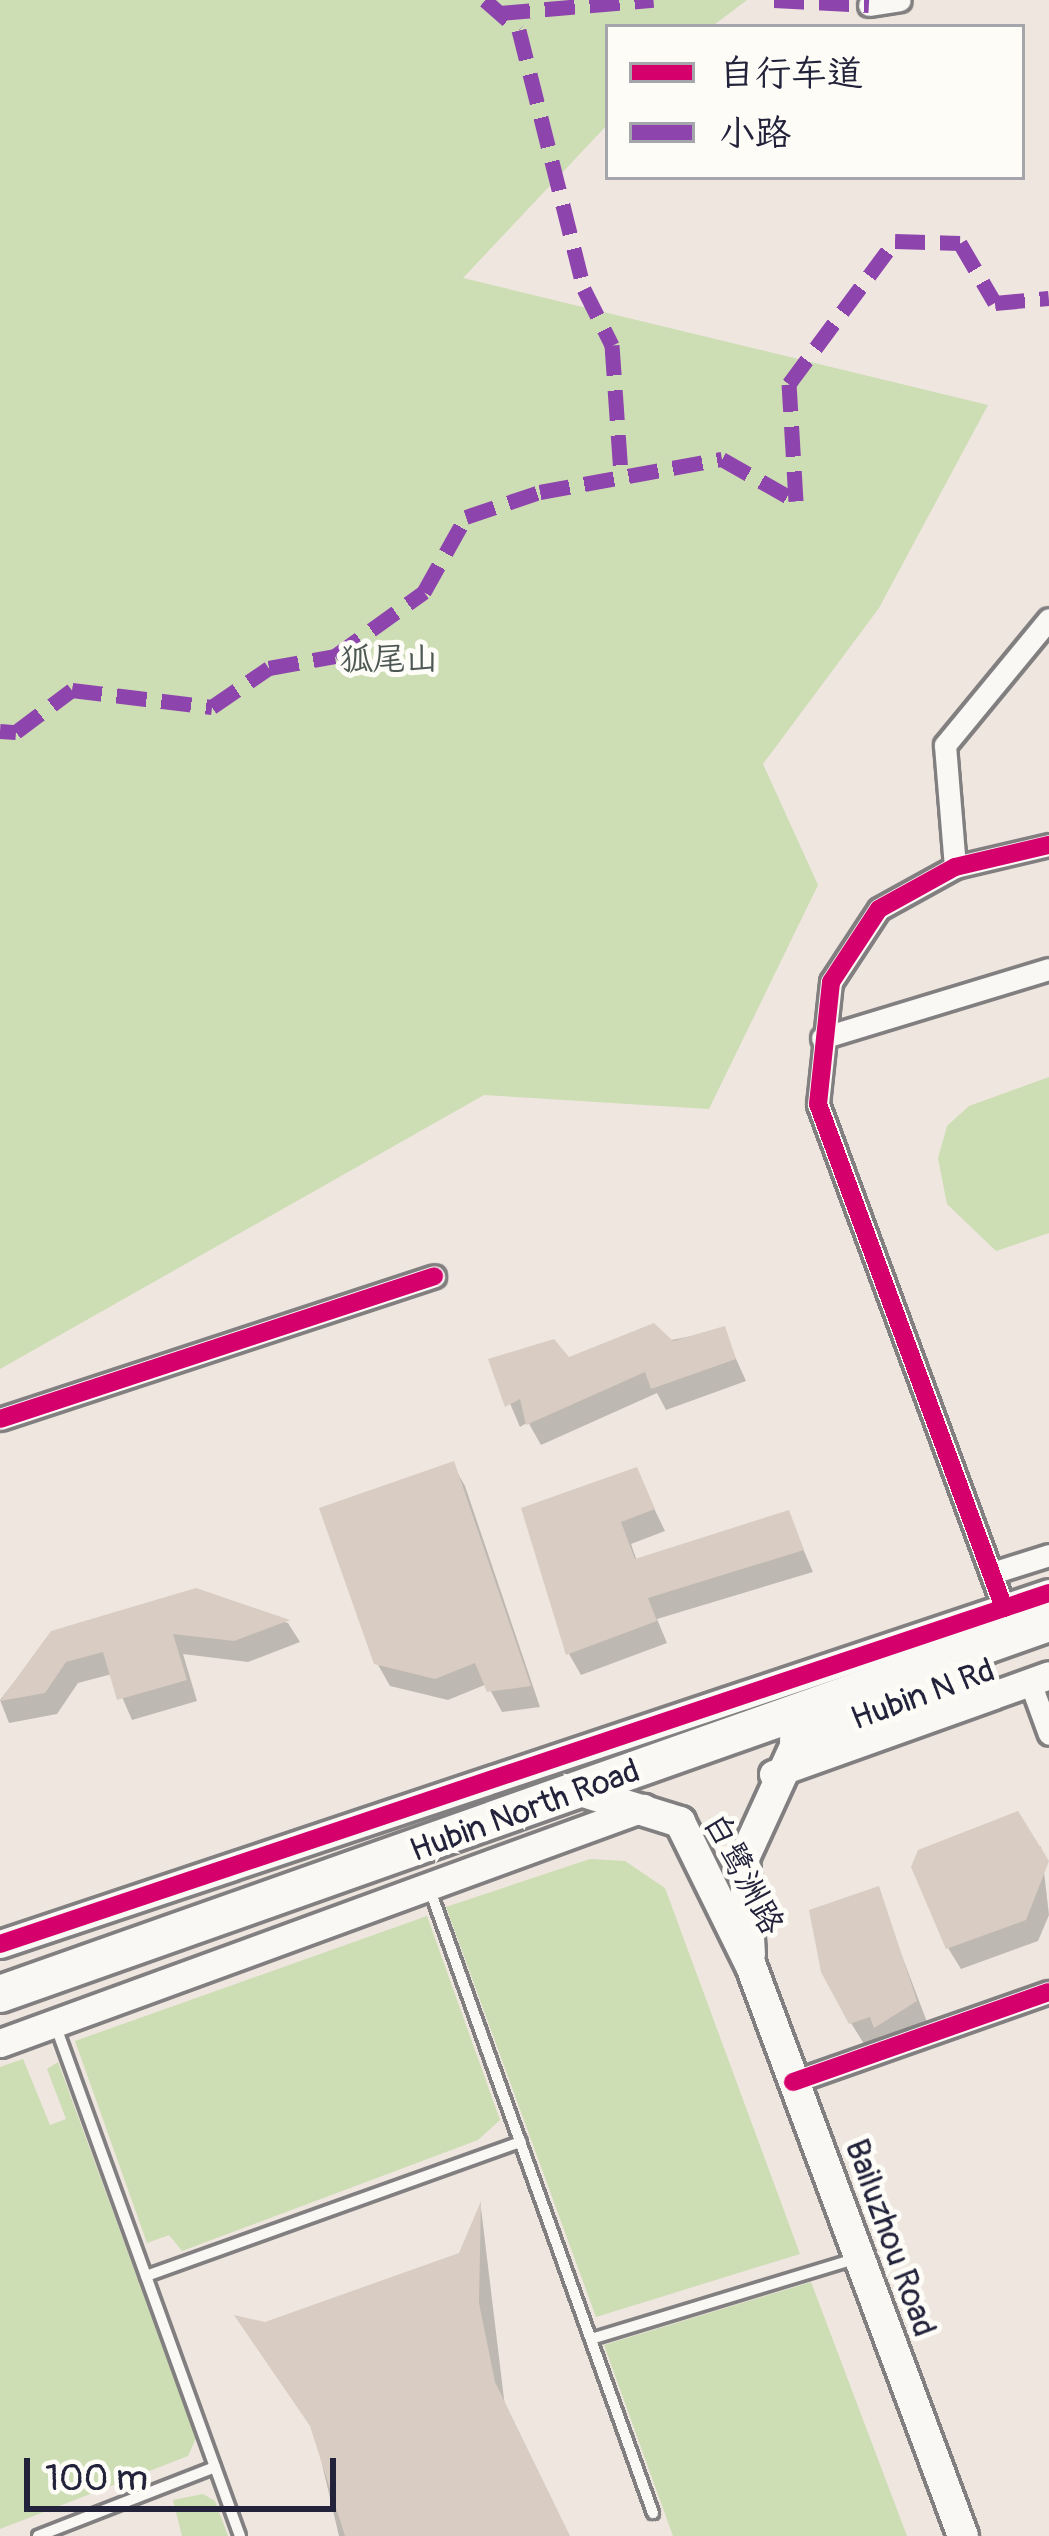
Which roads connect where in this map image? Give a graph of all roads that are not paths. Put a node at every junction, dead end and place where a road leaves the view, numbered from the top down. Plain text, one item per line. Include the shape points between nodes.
1 (900, 0) edge
2 (869, 5) dead end
3 (1049, 619) edge
4 (1049, 845) edge
5 (955, 867) junction
6 (1049, 969) edge
7 (822, 1038) junction
8 (434, 1276) dead end
9 (0, 1419) edge
10 (1049, 1555) edge
11 (992, 1573) junction
12 (1049, 1592) edge
13 (1004, 1608) junction
14 (1049, 1623) edge
15 (1049, 1649) edge
16 (1040, 1679) edge
17 (1049, 1734) edge
18 (797, 1740) joint
19 (773, 1774) junction
20 (580, 1791) junction
21 (643, 1808) junction
22 (429, 1887) junction
23 (0, 1944) edge
24 (751, 1966) junction
25 (1049, 1992) edge
26 (0, 1994) edge
27 (54, 2024) junction
28 (0, 2043) edge
29 (794, 2082) junction
30 (520, 2142) junction
31 (859, 2258) junction
32 (146, 2276) junction
33 (591, 2338) junction
34 (215, 2468) junction
35 (653, 2513) dead end
36 (38, 2536) edge
37 (240, 2536) edge
38 (963, 2536) edge

1 - 2 street
3 - 5 street via 945,745
4 - 5 street
5 - 7 street via 879,909 851,942
6 - 7 street
7 - 11 street via 818,1105
8 - 9 street
10 - 11 street
11 - 13 street
12 - 13 street
13 - 23 street
14 - 20 main road, Hubin North Road
15 - 18 main road, Hubin N Rd
16 - 17 street
16 - 19 street
18 - 19 main road, 白鹭洲路
19 - 24 main road, 白鹭洲路 via 744,1858
20 - 21 main road, 白鹭洲路
20 - 26 main road, Hubin North Road
21 - 22 street
21 - 24 main road, 白鹭洲路 via 680,1822
22 - 27 street
22 - 30 lane
24 - 29 main road, Bailuzhou Road
25 - 29 street
27 - 28 street
27 - 32 lane
29 - 31 main road, Bailuzhou Road
30 - 32 lane
30 - 33 lane
31 - 33 lane
31 - 38 main road, Bailuzhou Road
32 - 34 lane
33 - 35 lane
34 - 36 lane
34 - 37 lane

